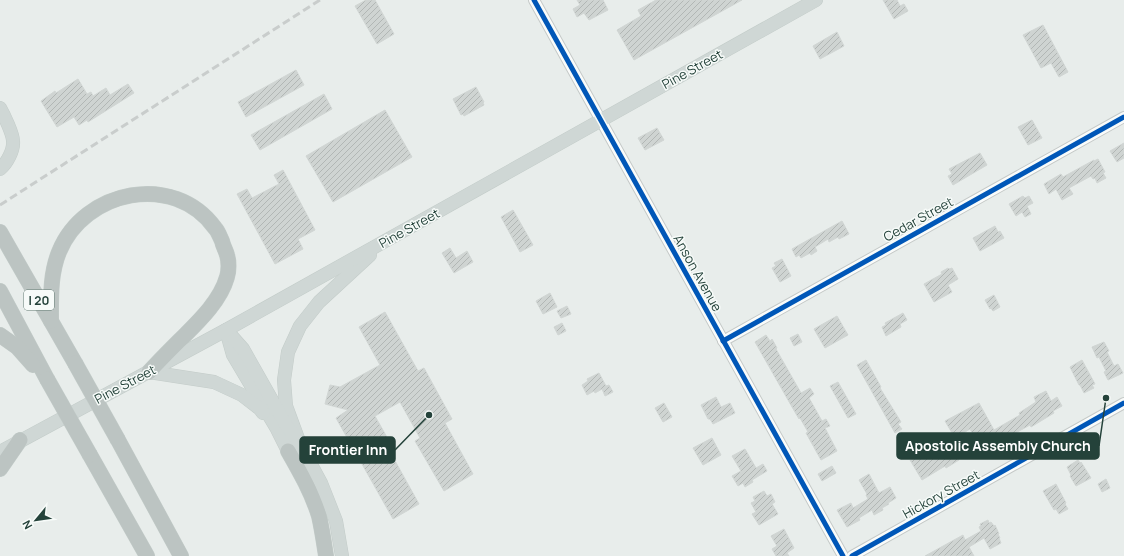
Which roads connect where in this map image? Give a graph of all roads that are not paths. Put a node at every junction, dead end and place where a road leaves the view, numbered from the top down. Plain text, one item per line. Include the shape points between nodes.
1 (534, 0) edge
2 (816, 0) edge
3 (0, 108) edge
4 (1124, 117) edge
5 (601, 120) junction
6 (0, 169) edge
7 (2, 235) edge
8 (386, 240) junction
9 (0, 291) edge
10 (51, 321) junction
11 (226, 330) junction
12 (0, 335) edge
13 (723, 341) junction
14 (149, 372) junction
15 (47, 379) junction
16 (1124, 403) edge
17 (277, 429) junction
18 (20, 440) junction
19 (294, 448) junction
20 (0, 452) edge
21 (0, 469) edge
22 (147, 556) edge
23 (181, 556) edge
24 (326, 556) edge
25 (342, 556) edge
26 (843, 556) edge
27 (852, 556) edge

1 - 5 street, Anson Avenue
2 - 5 main road, Pine Street
3 - 6 main road via 13,141 10,157
4 - 13 street, Cedar Street
5 - 8 main road, Pine Street
5 - 13 street, Anson Avenue
7 - 10 highway, I 20
8 - 11 main road, Pine Street
8 - 19 main road via 319,302 300,326 288,352 284,380
9 - 15 highway, I 20
10 - 14 highway via 51,288 59,252 74,228 85,217 100,206 135,195 154,194 177,198 199,210 216,228 228,256 228,276 217,300
10 - 23 highway, I 20, bridge
11 - 14 main road, Pine Street
11 - 17 main road via 233,354
11 - 19 main road via 243,349 286,425
12 - 15 highway via 17,347
13 - 26 street, Anson Avenue
14 - 17 main road via 214,382 242,395 260,409
14 - 18 main road, Pine Street
15 - 22 highway, I 20, bridge
16 - 27 street, Hickory Street
17 - 19 main road
18 - 20 main road, Pine Street
18 - 21 highway
19 - 24 highway via 303,479 319,516
19 - 25 main road via 321,483 336,521

